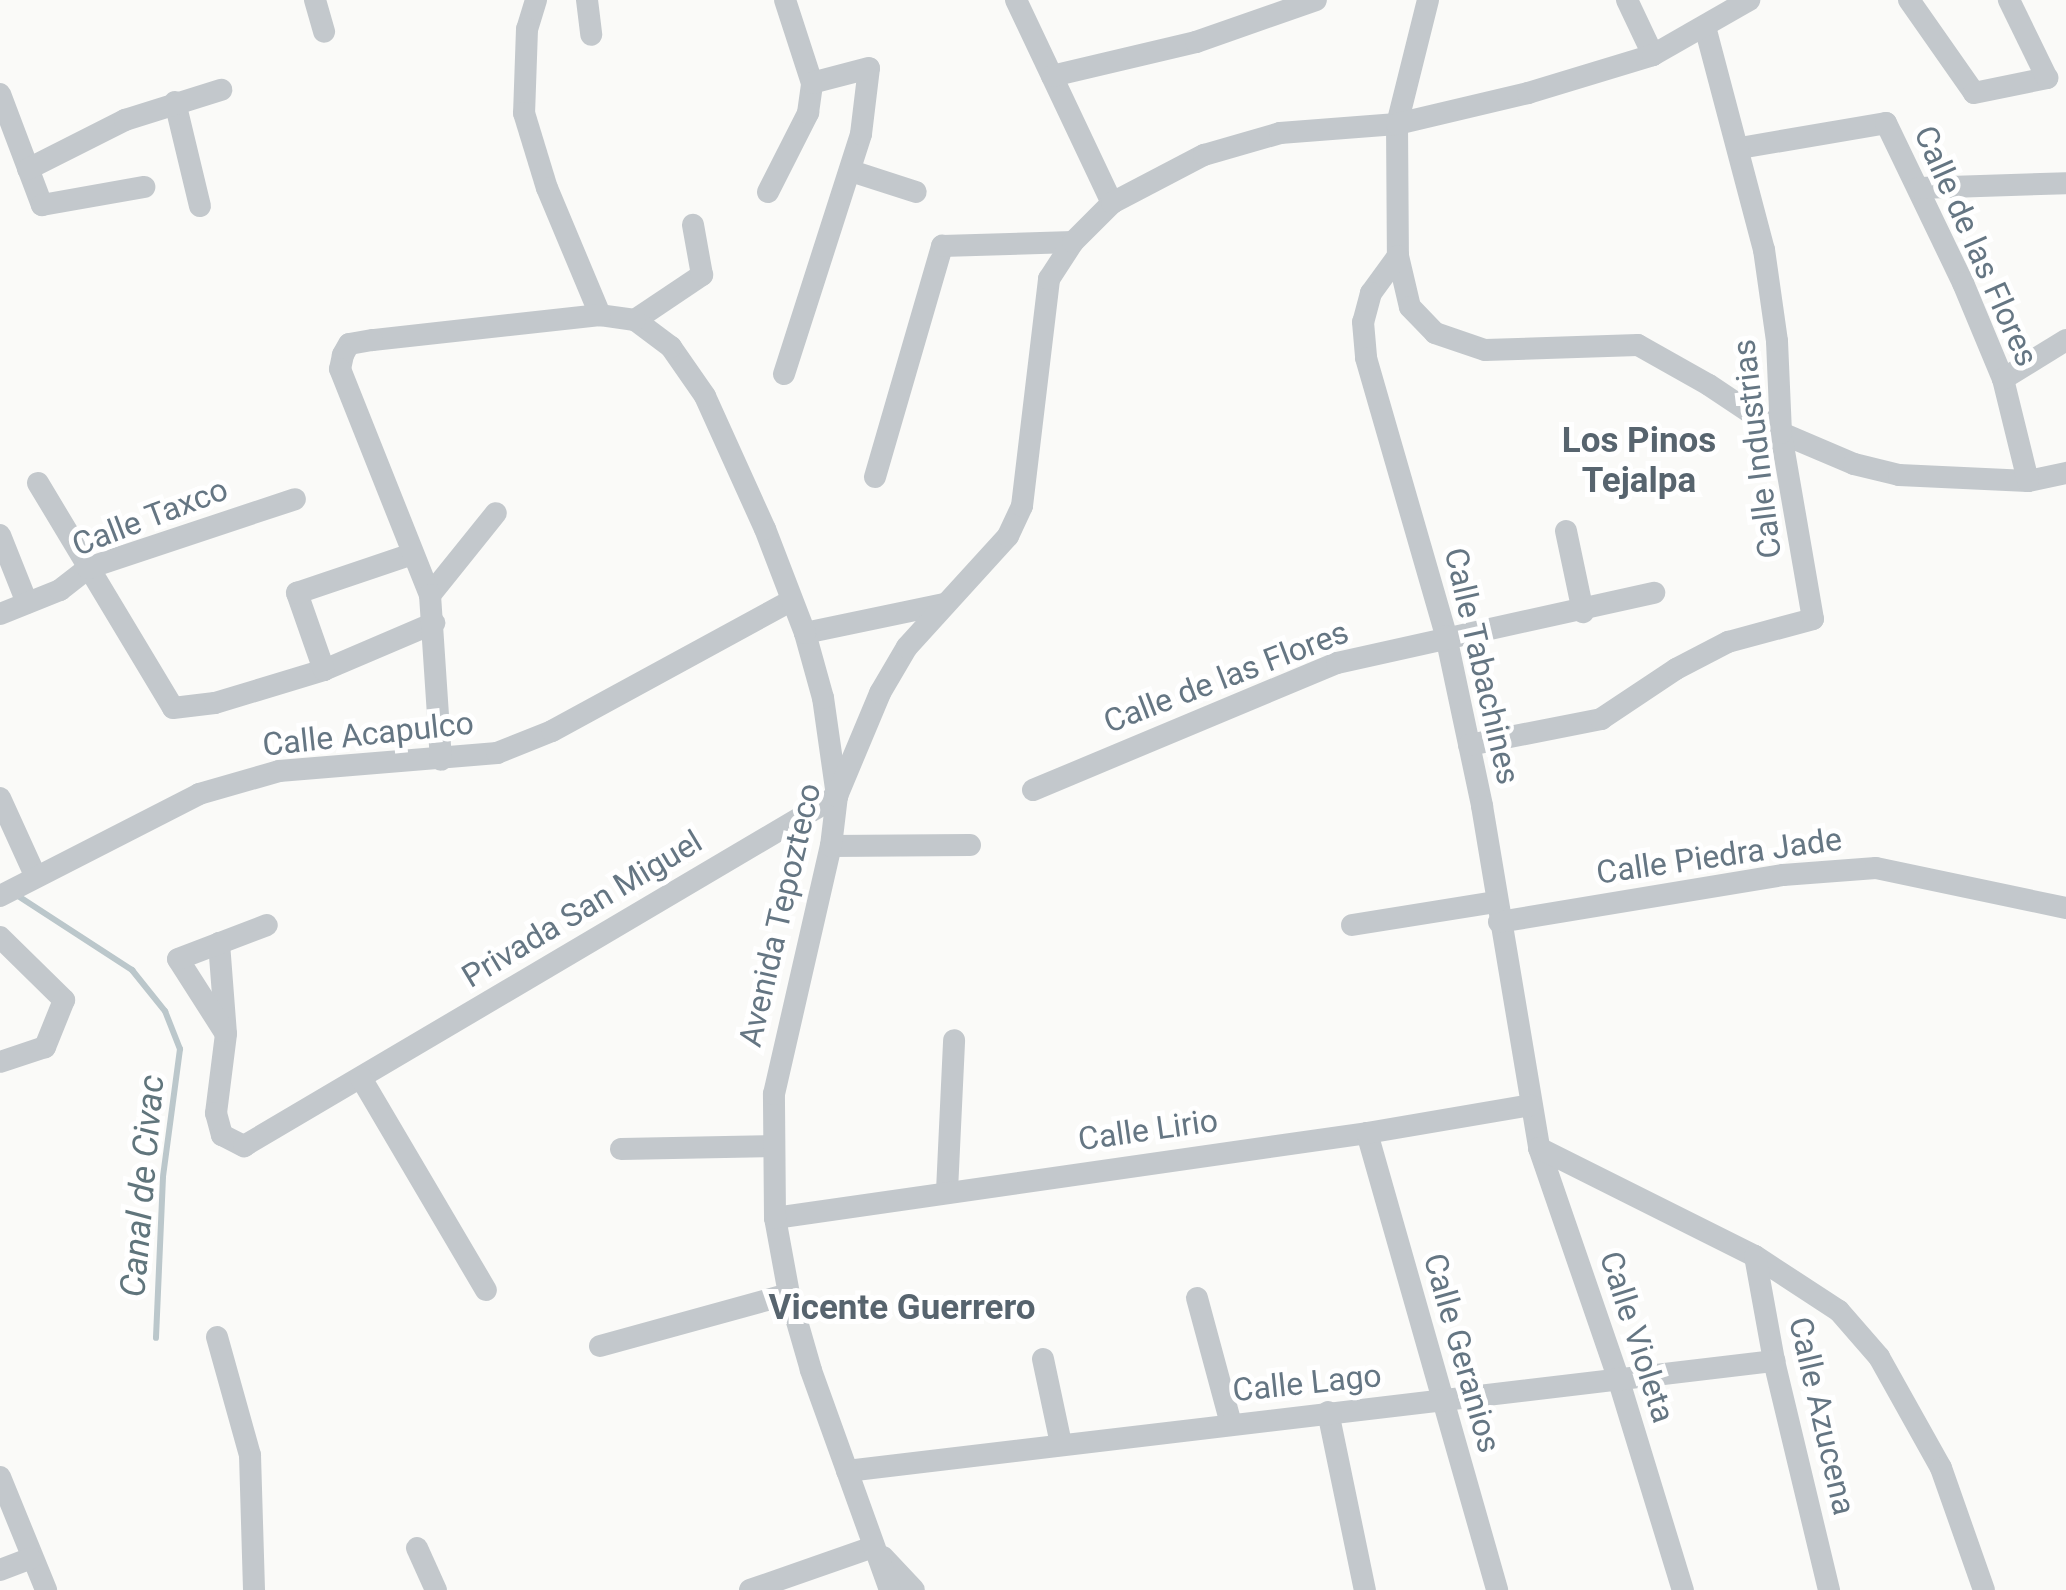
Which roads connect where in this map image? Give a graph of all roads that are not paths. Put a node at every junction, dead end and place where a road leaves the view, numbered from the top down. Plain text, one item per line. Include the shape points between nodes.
1 (316, 0) edge
2 (536, 0) edge
3 (587, 0) edge
4 (785, 0) edge
5 (1016, 0) edge
6 (1316, 0) edge
7 (1428, 0) edge
8 (1627, 0) edge
9 (1749, 0) edge
10 (1909, 0) edge
11 (2008, 0) edge
12 (1705, 27) junction
13 (324, 32) dead end
14 (592, 36) dead end
15 (1652, 55) junction
16 (1052, 76) junction
17 (812, 83) junction
18 (220, 90) dead end
19 (0, 94) edge
20 (176, 102) junction
21 (1397, 124) junction
22 (1740, 148) junction
23 (28, 169) junction
24 (851, 171) junction
25 (2066, 183) edge
26 (144, 187) dead end
27 (1919, 188) junction
28 (768, 192) dead end
29 (916, 192) dead end
30 (1112, 202) junction
31 (200, 206) dead end
32 (692, 225) dead end
33 (1072, 242) junction
34 (1398, 256) junction
35 (600, 315) junction
36 (635, 320) junction
37 (2066, 340) edge
38 (784, 374) dead end
39 (2003, 379) junction
40 (1780, 434) junction
41 (2066, 473) edge
42 (875, 478) dead end
43 (2028, 481) junction
44 (38, 482) dead end
45 (295, 499) dead end
46 (496, 513) dead end
47 (1566, 531) dead end
48 (0, 534) edge
49 (412, 554) junction
50 (88, 568) junction
51 (1654, 593) dead end
52 (430, 595) junction
53 (792, 600) junction
54 (27, 603) junction
55 (944, 604) junction
56 (1584, 612) junction
57 (0, 614) edge
58 (434, 623) junction
59 (805, 634) junction
60 (1446, 636) junction
61 (324, 670) junction
62 (1468, 746) junction
63 (440, 760) junction
64 (1033, 790) dead end
65 (836, 796) junction
66 (0, 798) edge
67 (970, 845) dead end
68 (831, 846) junction
69 (18, 886) edge
70 (2066, 908) edge
71 (1497, 912) junction
72 (267, 924) dead end
73 (1352, 925) dead end
74 (0, 938) edge
75 (219, 943) junction
76 (226, 1034) junction
77 (954, 1040) dead end
78 (0, 1062) edge
79 (362, 1078) junction
80 (1530, 1105) junction
81 (1368, 1133) junction
82 (773, 1146) junction
83 (1539, 1148) junction
84 (621, 1150) dead end
85 (946, 1191) junction
86 (775, 1218) junction
87 (1755, 1256) junction
88 (486, 1290) dead end
89 (789, 1294) junction
90 (1197, 1298) dead end
91 (217, 1337) dead end
92 (600, 1346) dead end
93 (1042, 1359) dead end
94 (1774, 1361) junction
95 (1618, 1378) junction
96 (1441, 1402) junction
97 (1328, 1412) junction
98 (1230, 1424) junction
99 (1061, 1444) junction
100 (847, 1471) junction
101 (0, 1477) edge
102 (874, 1547) junction
103 (417, 1548) dead end
104 (31, 1558) junction
105 (0, 1570) edge
106 (46, 1590) edge
107 (254, 1590) edge
108 (436, 1590) edge
109 (750, 1590) edge
110 (890, 1590) edge
111 (914, 1590) edge
112 (1365, 1590) edge
113 (1497, 1590) edge
114 (1684, 1590) edge
115 (1829, 1590) edge
116 (1984, 1590) edge

1 - 13 street
2 - 35 street via 525,49 524,114
3 - 14 street
4 - 17 street
5 - 16 street
6 - 16 street via 1196,42
7 - 21 street
8 - 15 street
9 - 12 street, Avenida Tepozteco
10 - 11 street via 1974,93 2047,78
12 - 15 street, Avenida Tepozteco
12 - 22 street, Calle Industrias
15 - 21 street, Avenida Tepozteco
16 - 30 street
17 - 24 street via 869,68
17 - 28 street via 808,112
18 - 20 street
19 - 23 street
20 - 23 street via 124,120
20 - 31 street
21 - 30 street, Avenida Tepozteco via 1280,133 1204,155
21 - 34 street
22 - 27 street, Calle de las Flores via 1886,122
22 - 40 street, Calle Industrias via 1764,250
23 - 26 street via 42,205
24 - 29 street
24 - 38 street
25 - 27 street
27 - 39 street, Calle de las Flores
30 - 33 street, Avenida Tepozteco
32 - 36 street via 702,275
33 - 42 street via 942,246
33 - 55 street, Avenida Tepozteco via 1048,280 1022,506 996,552
34 - 40 street via 1410,307 1435,334 1485,350 1638,345
34 - 60 street, Calle Tabachines via 1372,292 1363,322 1366,358
35 - 36 street
35 - 49 street via 350,344 340,369
36 - 53 street via 672,347 705,396
37 - 39 street
39 - 43 street, Calle de las Flores
40 - 43 street via 1854,464 1900,474
40 - 62 street, Calle Industrias via 1812,619 1728,642 1600,720
41 - 43 street
44 - 50 street
45 - 50 street, Calle Taxco
46 - 52 street
47 - 56 street
48 - 54 street
49 - 52 street
49 - 61 street via 297,593
50 - 54 street, Calle Taxco via 60,590
50 - 61 street via 173,708 215,703
51 - 56 street, Calle de las Flores
52 - 58 street
53 - 59 street
53 - 63 street, Calle Acapulco via 552,731 497,754
54 - 57 street, Calle Taxco
55 - 59 street
55 - 65 street, Avenida Tepozteco via 880,693
56 - 60 street, Calle de las Flores
58 - 61 street
58 - 63 street
59 - 65 street via 823,698
60 - 62 street, Calle Tabachines
60 - 64 street, Calle de las Flores via 1319,670
62 - 71 street, Calle Tabachines
63 - 69 street, Calle Acapulco via 278,770 199,794
65 - 68 street, Avenida Tepozteco
65 - 79 street, Privada San Miguel
66 - 69 street
67 - 68 street
68 - 82 street, Avenida Tepozteco via 782,1046
70 - 71 street, Calle Piedra Jade via 1876,868
71 - 73 street, Calle Piedra Jade
71 - 80 street, Calle Tabachines
72 - 75 street
74 - 78 street via 64,1000 45,1047
75 - 76 street
75 - 76 street via 178,959
76 - 79 street, Privada San Miguel via 216,1113 222,1135 244,1146
77 - 85 street
79 - 88 street
80 - 81 street, Calle Lirio
80 - 83 street, Calle Violeta
81 - 85 street, Calle Lirio
81 - 96 street, Calle Geranios
82 - 84 street
82 - 86 street, Avenida Tepozteco
83 - 87 street
83 - 95 street, Calle Violeta
85 - 86 street, Calle Lirio
86 - 89 street, Avenida Tepozteco
87 - 94 street, Calle Azucena
87 - 116 street via 1839,1311 1879,1357 1942,1468
89 - 92 street
89 - 100 street, Avenida Tepozteco
90 - 98 street
91 - 107 street via 250,1455
93 - 99 street
94 - 95 street, Calle Lago
94 - 115 street, Calle Azucena
95 - 96 street, Calle Lago
95 - 114 street, Calle Violeta
96 - 97 street, Calle Lago
96 - 113 street, Calle Geranios
97 - 98 street, Calle Lago
97 - 112 street
98 - 99 street, Calle Lago
99 - 100 street, Calle Lago
100 - 102 street, Avenida Tepozteco
101 - 104 street
102 - 109 street
102 - 110 street, Avenida Tepozteco
102 - 111 street
103 - 108 street
104 - 105 street
104 - 106 street

